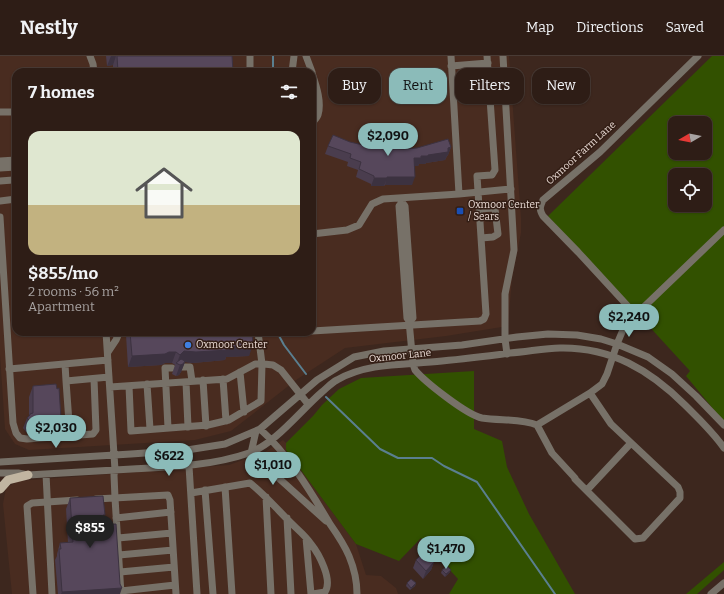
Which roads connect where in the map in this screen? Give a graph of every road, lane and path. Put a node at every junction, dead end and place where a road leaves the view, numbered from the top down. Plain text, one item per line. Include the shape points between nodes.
1 (90, 56) edge
2 (250, 56) edge
3 (294, 56) edge
4 (306, 56) edge
5 (450, 56) edge
6 (503, 56) edge
7 (698, 56) edge
8 (487, 59) edge
9 (451, 66) junction
10 (94, 68) edge
11 (250, 68) edge
12 (292, 68) edge
13 (310, 68) edge
14 (316, 84) edge
15 (0, 112) edge
16 (12, 112) edge
17 (316, 118) edge
18 (12, 160) edge
19 (0, 161) edge
20 (12, 167) edge
21 (0, 168) edge
22 (12, 180) edge
23 (0, 181) edge
24 (511, 189) junction
25 (479, 192) junction
26 (459, 194) junction
27 (12, 200) edge
28 (402, 200) junction
29 (0, 201) edge
30 (480, 209) junction
31 (0, 216) edge
32 (724, 230) edge
33 (316, 234) edge
34 (481, 238) junction
35 (636, 315) junction
36 (410, 323) junction
37 (316, 331) edge
38 (106, 336) edge
39 (117, 336) edge
40 (258, 336) edge
41 (506, 339) junction
42 (616, 344) junction
43 (412, 348) junction
44 (507, 354) junction
45 (108, 356) junction
46 (613, 356) junction
47 (65, 364) junction
48 (262, 364) junction
49 (413, 364) junction
50 (181, 367) edge
51 (172, 368) dead end
52 (9, 369) junction
53 (240, 372) junction
54 (109, 378) junction
55 (94, 379) junction
56 (223, 379) junction
57 (203, 380) junction
58 (66, 381) junction
59 (189, 381) junction
60 (166, 383) junction
61 (147, 384) junction
62 (129, 386) junction
63 (110, 387) junction
64 (590, 394) junction
65 (300, 395) junction
66 (308, 404) junction
67 (244, 412) junction
68 (226, 420) junction
69 (537, 425) junction
70 (724, 425) edge
71 (206, 426) junction
72 (188, 427) junction
73 (168, 428) junction
74 (150, 429) junction
75 (258, 430) junction
76 (70, 436) junction
77 (272, 440) junction
78 (631, 443) junction
79 (724, 448) edge
80 (251, 452) junction
81 (114, 455) junction
82 (0, 462) edge
83 (189, 466) junction
84 (115, 470) junction
85 (0, 473) edge
86 (46, 474) junction
87 (28, 475) junction
88 (226, 486) junction
89 (0, 489) edge
90 (205, 490) junction
91 (586, 490) junction
92 (190, 493) junction
93 (266, 497) junction
94 (115, 498) junction
95 (47, 501) junction
96 (171, 512) junction
97 (116, 518) junction
98 (287, 518) junction
99 (332, 527) junction
100 (172, 533) junction
101 (118, 538) junction
102 (306, 538) junction
103 (173, 550) junction
104 (119, 555) junction
105 (174, 566) junction
106 (120, 572) junction
107 (724, 583) edge
108 (175, 585) junction
109 (121, 592) edge
110 (33, 594) edge
111 (52, 594) edge
112 (176, 594) edge
113 (197, 594) edge
114 (213, 594) edge
115 (232, 594) edge
116 (271, 594) edge
117 (291, 594) edge
118 (312, 594) edge
119 (357, 594) edge
120 (711, 594) edge

1 - 10 street
2 - 11 street
3 - 12 street
4 - 13 street
5 - 9 street
6 - 24 street
7 - 35 street, Oxmoor Farm Lane via 600,152 543,200 540,206 543,216
8 - 9 street
8 - 25 street via 495,170 492,175 477,176
9 - 26 street
14 - 17 street via 319,102
15 - 16 street
18 - 19 street
20 - 21 street
22 - 23 street
24 - 25 street
24 - 41 street via 514,250 505,294
25 - 26 street
25 - 30 street
26 - 28 street
27 - 29 street
28 - 33 street via 383,199 372,204 359,225 347,230
28 - 36 street via 405,206 412,304
30 - 34 street
30 - 34 street via 495,209 498,234
31 - 52 street
32 - 35 street
34 - 36 street via 486,314 484,318 480,321
35 - 42 street via 625,325
36 - 37 street
36 - 43 street
38 - 45 street
39 - 45 street
40 - 48 street
41 - 42 street, Oxmoor Lane via 567,334 593,337
41 - 43 street, Oxmoor Lane
41 - 44 street
42 - 46 street
42 - 70 street, Oxmoor Lane via 648,357 672,374
43 - 49 street
43 - 65 street, Oxmoor Lane via 354,357 317,380
44 - 46 street, Oxmoor Lane via 568,348
44 - 49 street, Oxmoor Lane
45 - 47 street
45 - 54 street
46 - 64 street via 605,379
46 - 79 street, Oxmoor Lane via 635,366 667,387
47 - 52 street
47 - 58 street
48 - 53 street via 255,364
48 - 65 street via 273,365 281,370
48 - 67 street via 261,401
49 - 66 street, Oxmoor Lane via 360,370 336,380
49 - 69 street via 418,373 470,414
50 - 59 street via 190,367
51 - 60 street via 165,368
52 - 76 street via 13,423 20,438
53 - 56 street
53 - 67 street
54 - 55 street
54 - 63 street
55 - 58 street
55 - 76 street via 96,430 93,434
56 - 57 street
56 - 68 street
57 - 59 street
57 - 71 street
58 - 76 street
59 - 60 street
59 - 72 street
60 - 61 street
60 - 73 street
61 - 62 street
61 - 74 street
62 - 63 street
62 - 74 street via 131,430
63 - 81 street
64 - 69 street
64 - 78 street via 607,420
65 - 66 street
65 - 75 street, Oxmoor Lane
66 - 77 street, Oxmoor Lane
67 - 68 street
68 - 71 street
69 - 91 street via 552,453
71 - 72 street
72 - 73 street
73 - 74 street
75 - 77 street
75 - 80 street
75 - 81 street, Oxmoor Lane via 225,444
77 - 80 street, Oxmoor Lane
77 - 99 street via 308,488
78 - 91 street
78 - 91 street via 678,487 680,492 680,498 643,538 636,539
80 - 83 street, Oxmoor Lane
80 - 99 street
81 - 82 street, Oxmoor Lane
81 - 84 street
83 - 84 street, Oxmoor Lane
83 - 92 street
84 - 86 street, Oxmoor Lane
84 - 94 street
85 - 87 street, Oxmoor Lane
86 - 87 street, Oxmoor Lane
86 - 95 street
87 - 89 main road via 8,480
88 - 90 street
88 - 93 street via 250,483
88 - 115 street
90 - 92 street
90 - 114 street
92 - 113 street
93 - 98 street
93 - 116 street
94 - 95 street
94 - 96 street via 168,495
94 - 97 street
95 - 110 street via 32,502 26,506
95 - 111 street
96 - 97 street
96 - 100 street
97 - 101 street
98 - 102 street
98 - 117 street
99 - 119 street via 349,555
100 - 101 street
100 - 103 street
101 - 104 street
102 - 118 street
102 - 118 street via 322,561 328,582 325,592
103 - 104 street
103 - 105 street
104 - 106 street
105 - 106 street
105 - 108 street
106 - 109 street
107 - 120 street
108 - 109 street
108 - 112 street

